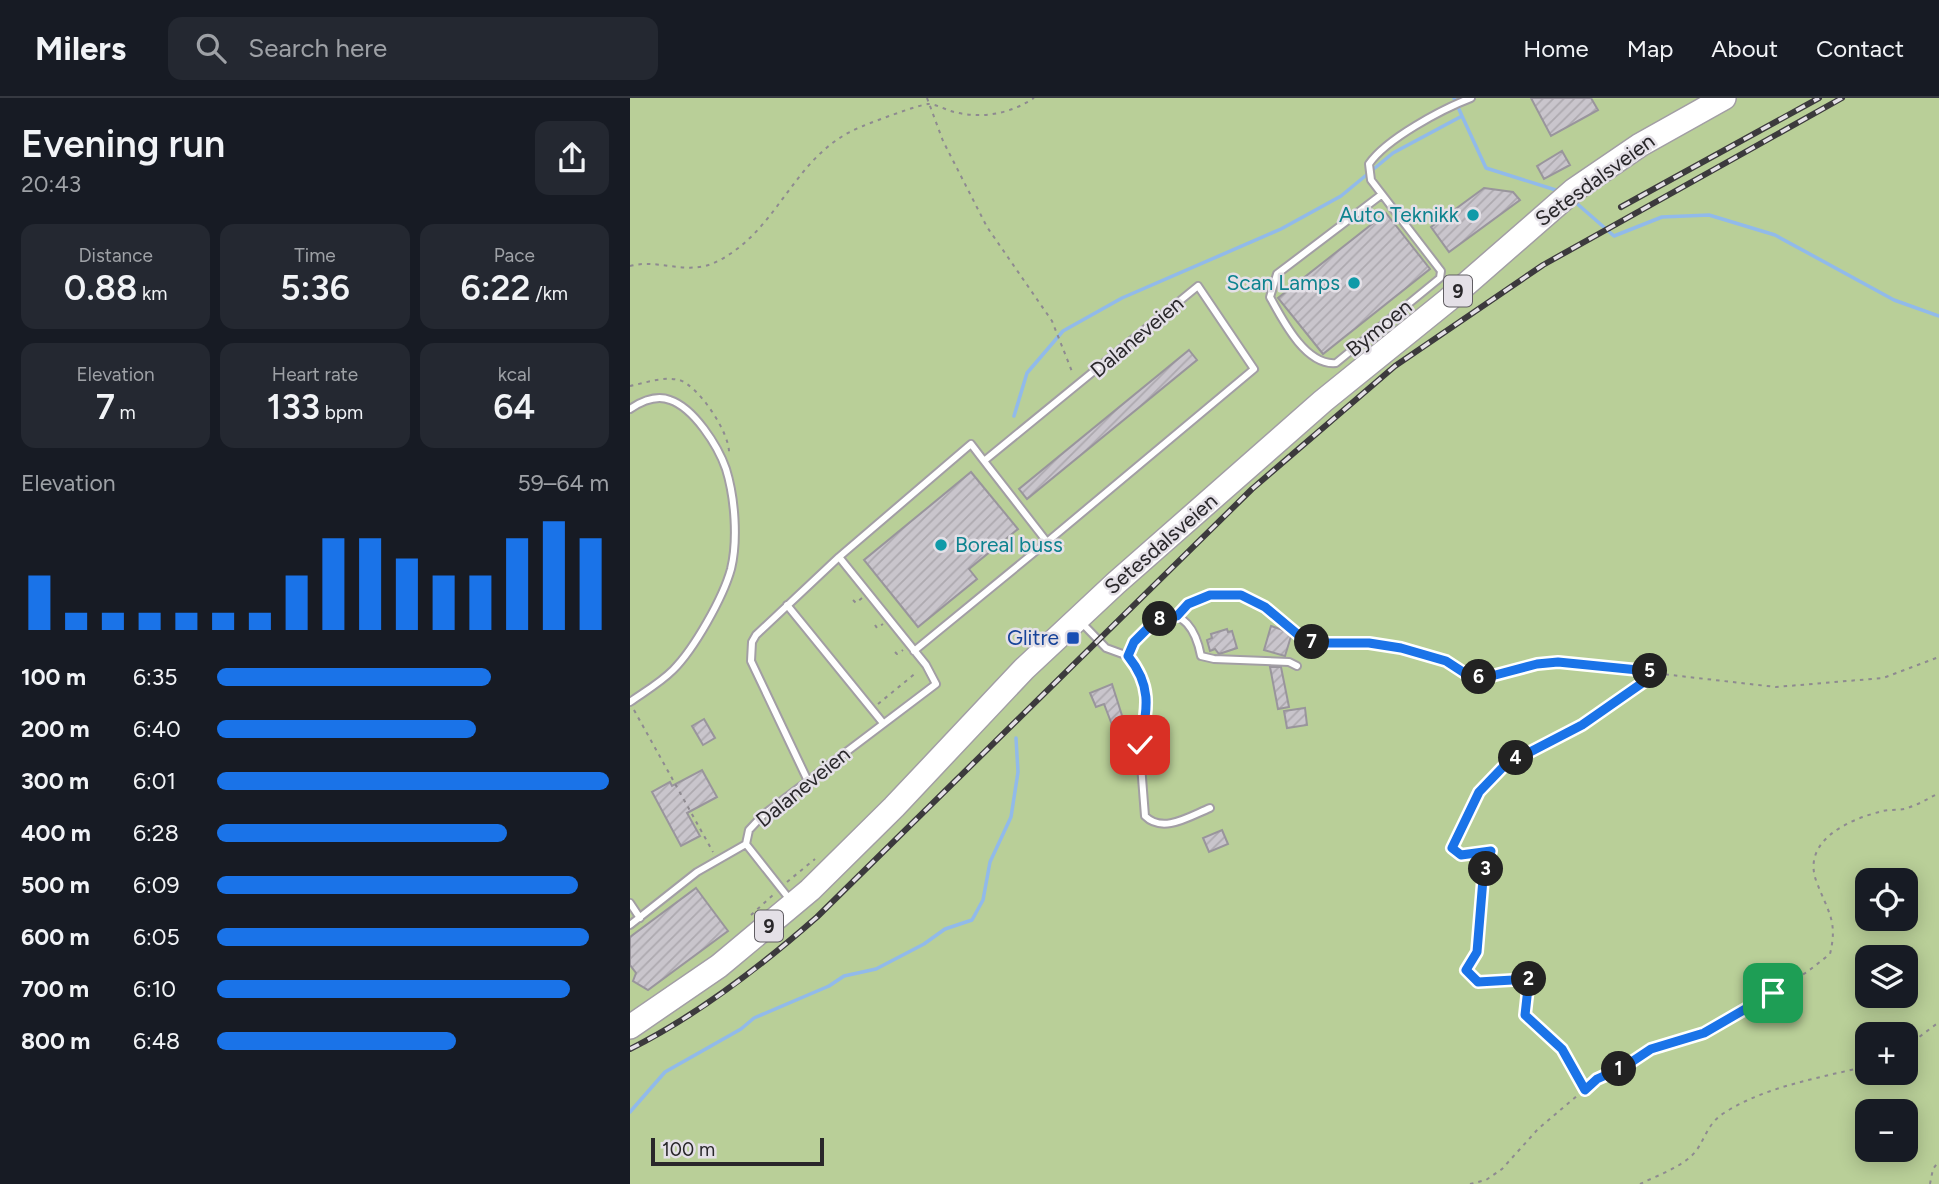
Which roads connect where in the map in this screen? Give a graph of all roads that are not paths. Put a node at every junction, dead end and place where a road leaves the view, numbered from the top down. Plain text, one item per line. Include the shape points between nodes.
1 (1471, 98) edge
2 (1724, 98) edge
3 (1381, 195) junction
4 (630, 408) edge
5 (984, 461) junction
6 (1047, 542) junction
7 (839, 557) junction
8 (787, 605) junction
9 (1077, 618) junction
10 (914, 650) junction
11 (1128, 656) junction
12 (1297, 666) dead end
13 (630, 703) edge
14 (883, 723) junction
15 (808, 781) junction
16 (1210, 808) dead end
17 (746, 844) junction
18 (630, 903) edge
19 (794, 904) junction
20 (640, 918) junction
21 (630, 925) edge
22 (630, 1027) edge

1 - 3 lane, Bymoen via 1431,118 1370,162 1370,176
2 - 9 highway, Setesdalsveien / 9 via 1640,145 1547,212
3 - 3 lane, Bymoen via 1277,274 1270,297 1314,359 1325,364 1336,363 1440,278 1441,271
4 - 13 lane via 647,400 667,399 701,427 727,473 734,549 724,587 683,657 662,680
5 - 6 lane
5 - 6 lane, Dalaneveien via 1198,286 1254,369
5 - 7 lane via 971,444
6 - 10 lane, Dalaneveien
7 - 8 lane
7 - 10 lane
8 - 14 lane
8 - 15 lane via 756,635 751,661
9 - 11 lane via 1106,648
9 - 19 highway, Setesdalsveien / 9
10 - 14 lane, Dalaneveien via 934,677 933,688
11 - 12 lane via 1148,626 1177,616 1193,628 1201,656
11 - 16 lane via 1141,673 1147,697 1140,752 1144,811 1150,821 1169,823
14 - 15 lane, Dalaneveien
15 - 17 lane, Dalaneveien via 763,815 749,830
17 - 19 lane, Dalaneveien
17 - 20 lane, Dalaneveien via 717,859
18 - 20 lane
19 - 22 highway, Setesdalsveien / 9 via 719,966
20 - 21 lane, Dalaneveien

